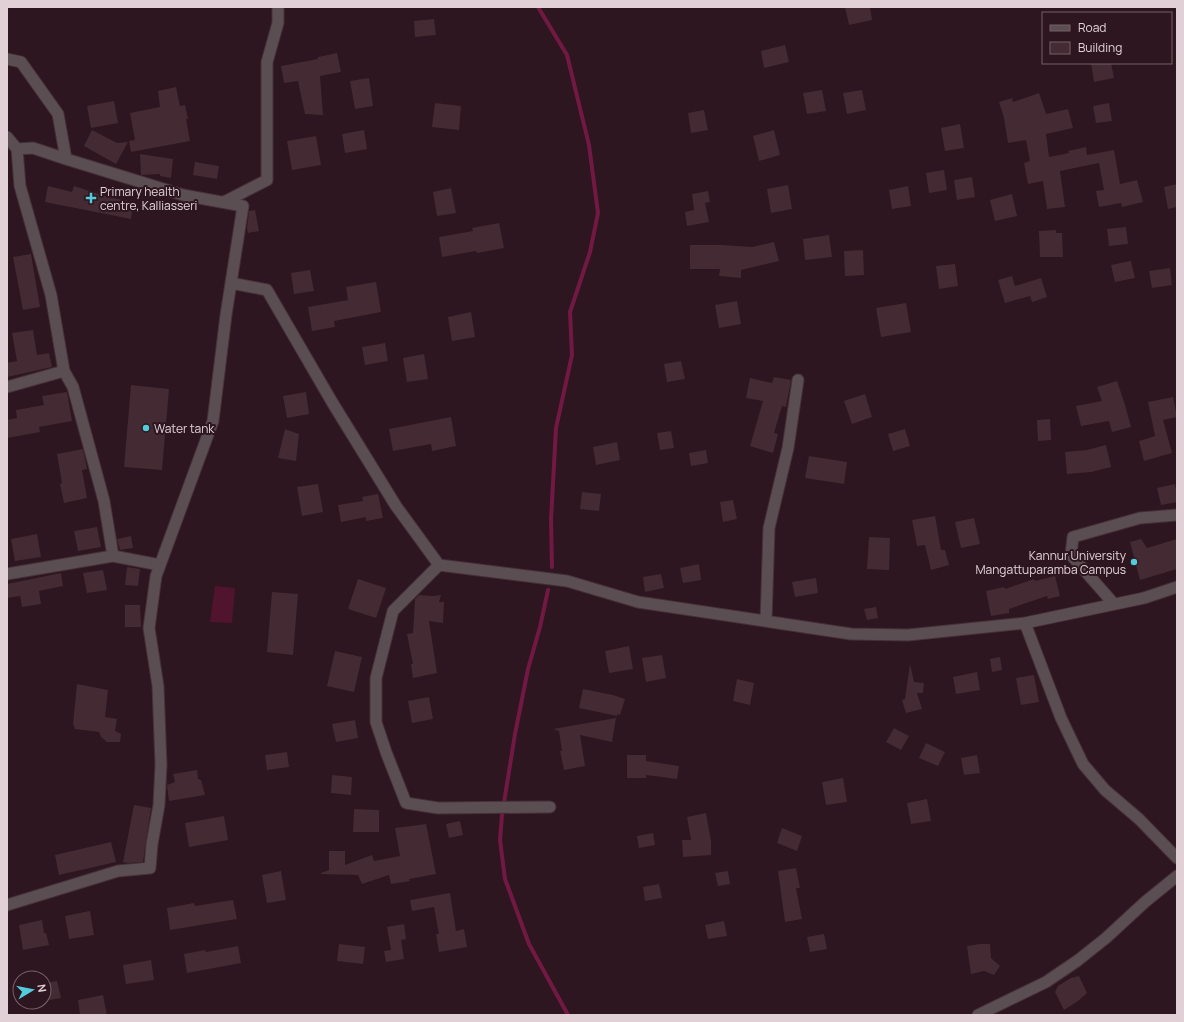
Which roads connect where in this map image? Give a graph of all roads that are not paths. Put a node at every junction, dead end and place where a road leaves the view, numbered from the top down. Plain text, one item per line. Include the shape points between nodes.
1 (278, 7) edge
2 (7, 59) edge
3 (7, 137) edge
4 (17, 149) junction
5 (66, 159) junction
6 (224, 202) junction
7 (231, 283) junction
8 (64, 371) junction
9 (798, 380) dead end
10 (7, 387) edge
11 (1177, 515) edge
12 (113, 556) junction
13 (160, 565) junction
14 (439, 565) junction
15 (7, 574) edge
16 (1177, 587) edge
17 (1114, 604) junction
18 (766, 621) junction
19 (1025, 624) junction
20 (550, 807) dead end
21 (1177, 858) edge
22 (1177, 876) edge
23 (7, 906) edge
24 (978, 1015) edge

1 - 6 street via 278,23 267,62 267,180
2 - 5 street via 20,62 58,114
3 - 4 street
4 - 5 street via 33,148
4 - 8 street via 20,186 51,295
5 - 6 street via 183,195
6 - 7 street via 243,206
7 - 13 street via 213,421
7 - 14 street via 267,290 396,506
8 - 10 street
8 - 12 street via 73,387 102,493
9 - 18 street via 788,448 769,528
11 - 17 street via 1140,518 1073,538 1071,555
12 - 13 street
12 - 15 street
13 - 23 street via 156,576 149,628 158,686 161,765 159,805 150,868 118,871
14 - 18 street via 567,581 638,602
14 - 20 street via 393,611 376,678 376,722 406,803 438,808
16 - 17 street via 1144,598
17 - 19 street
18 - 19 street via 872,635 908,635
19 - 21 street via 1060,718 1083,764 1105,790 1139,819
22 - 24 street via 1077,961 1046,982

